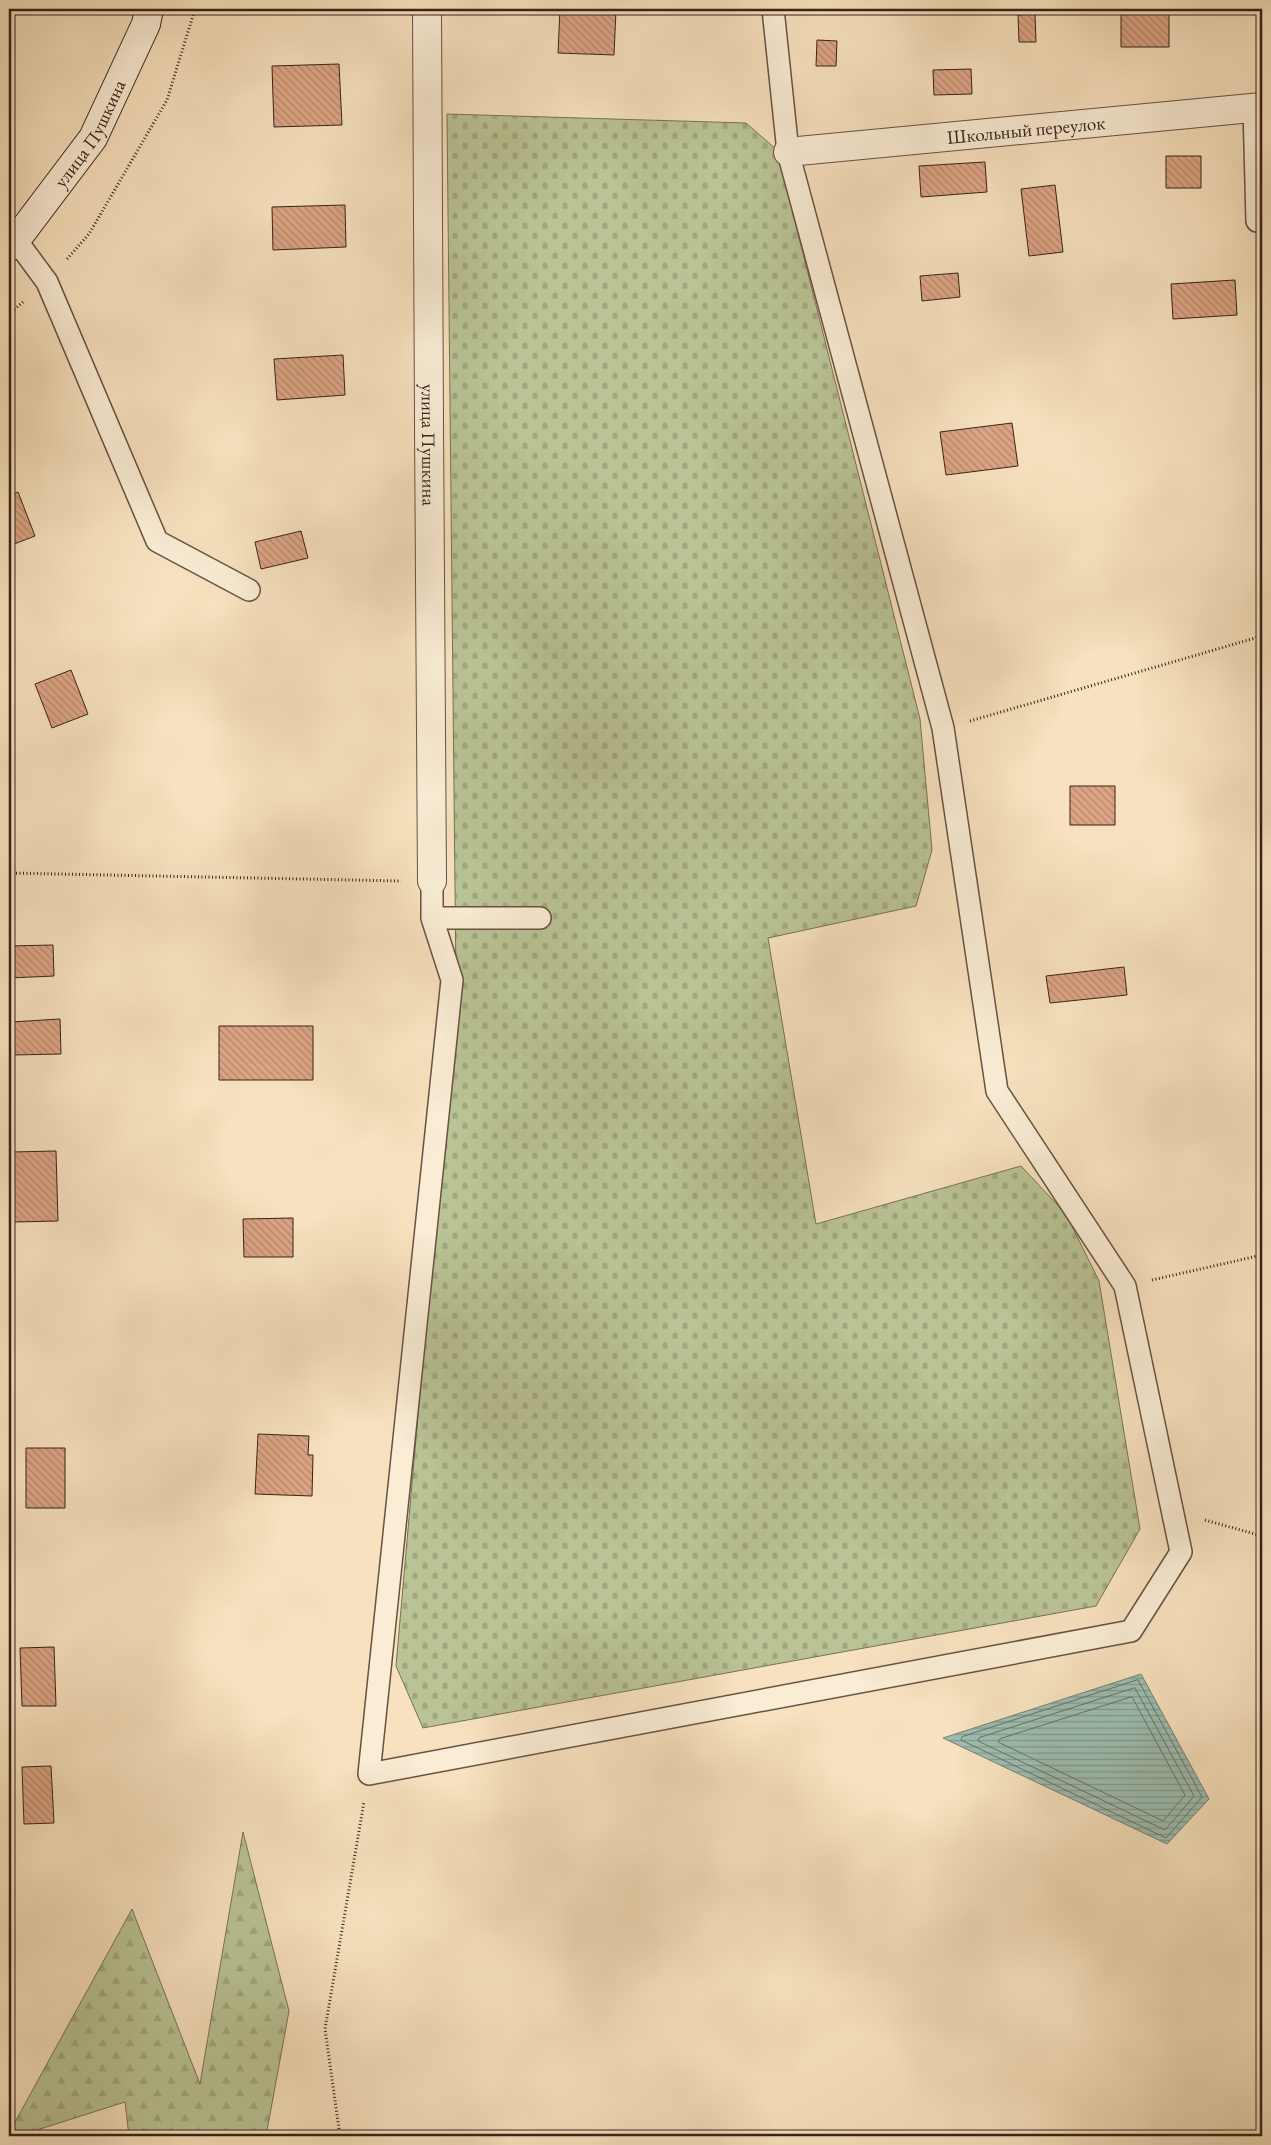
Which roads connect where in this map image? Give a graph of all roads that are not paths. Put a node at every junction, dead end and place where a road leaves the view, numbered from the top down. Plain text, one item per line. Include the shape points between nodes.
1 (149, 9) edge
2 (428, 9) edge
3 (773, 9) edge
4 (1258, 107) edge
5 (788, 152) junction
6 (1257, 221) dead end
7 (13, 243) edge
8 (249, 590) dead end
9 (432, 881) joint
10 (432, 918) junction
11 (540, 918) dead end

1 - 7 street, улица Пушкина via 146,24 93,138
2 - 9 street, улица Пушкина
3 - 5 lane
4 - 5 street, Школьный переулок
4 - 6 lane
5 - 10 lane via 943,728 997,1091 1125,1286 1181,1552 1131,1631 369,1774 452,980
7 - 8 lane via 47,282 157,541
9 - 10 lane
10 - 11 lane

